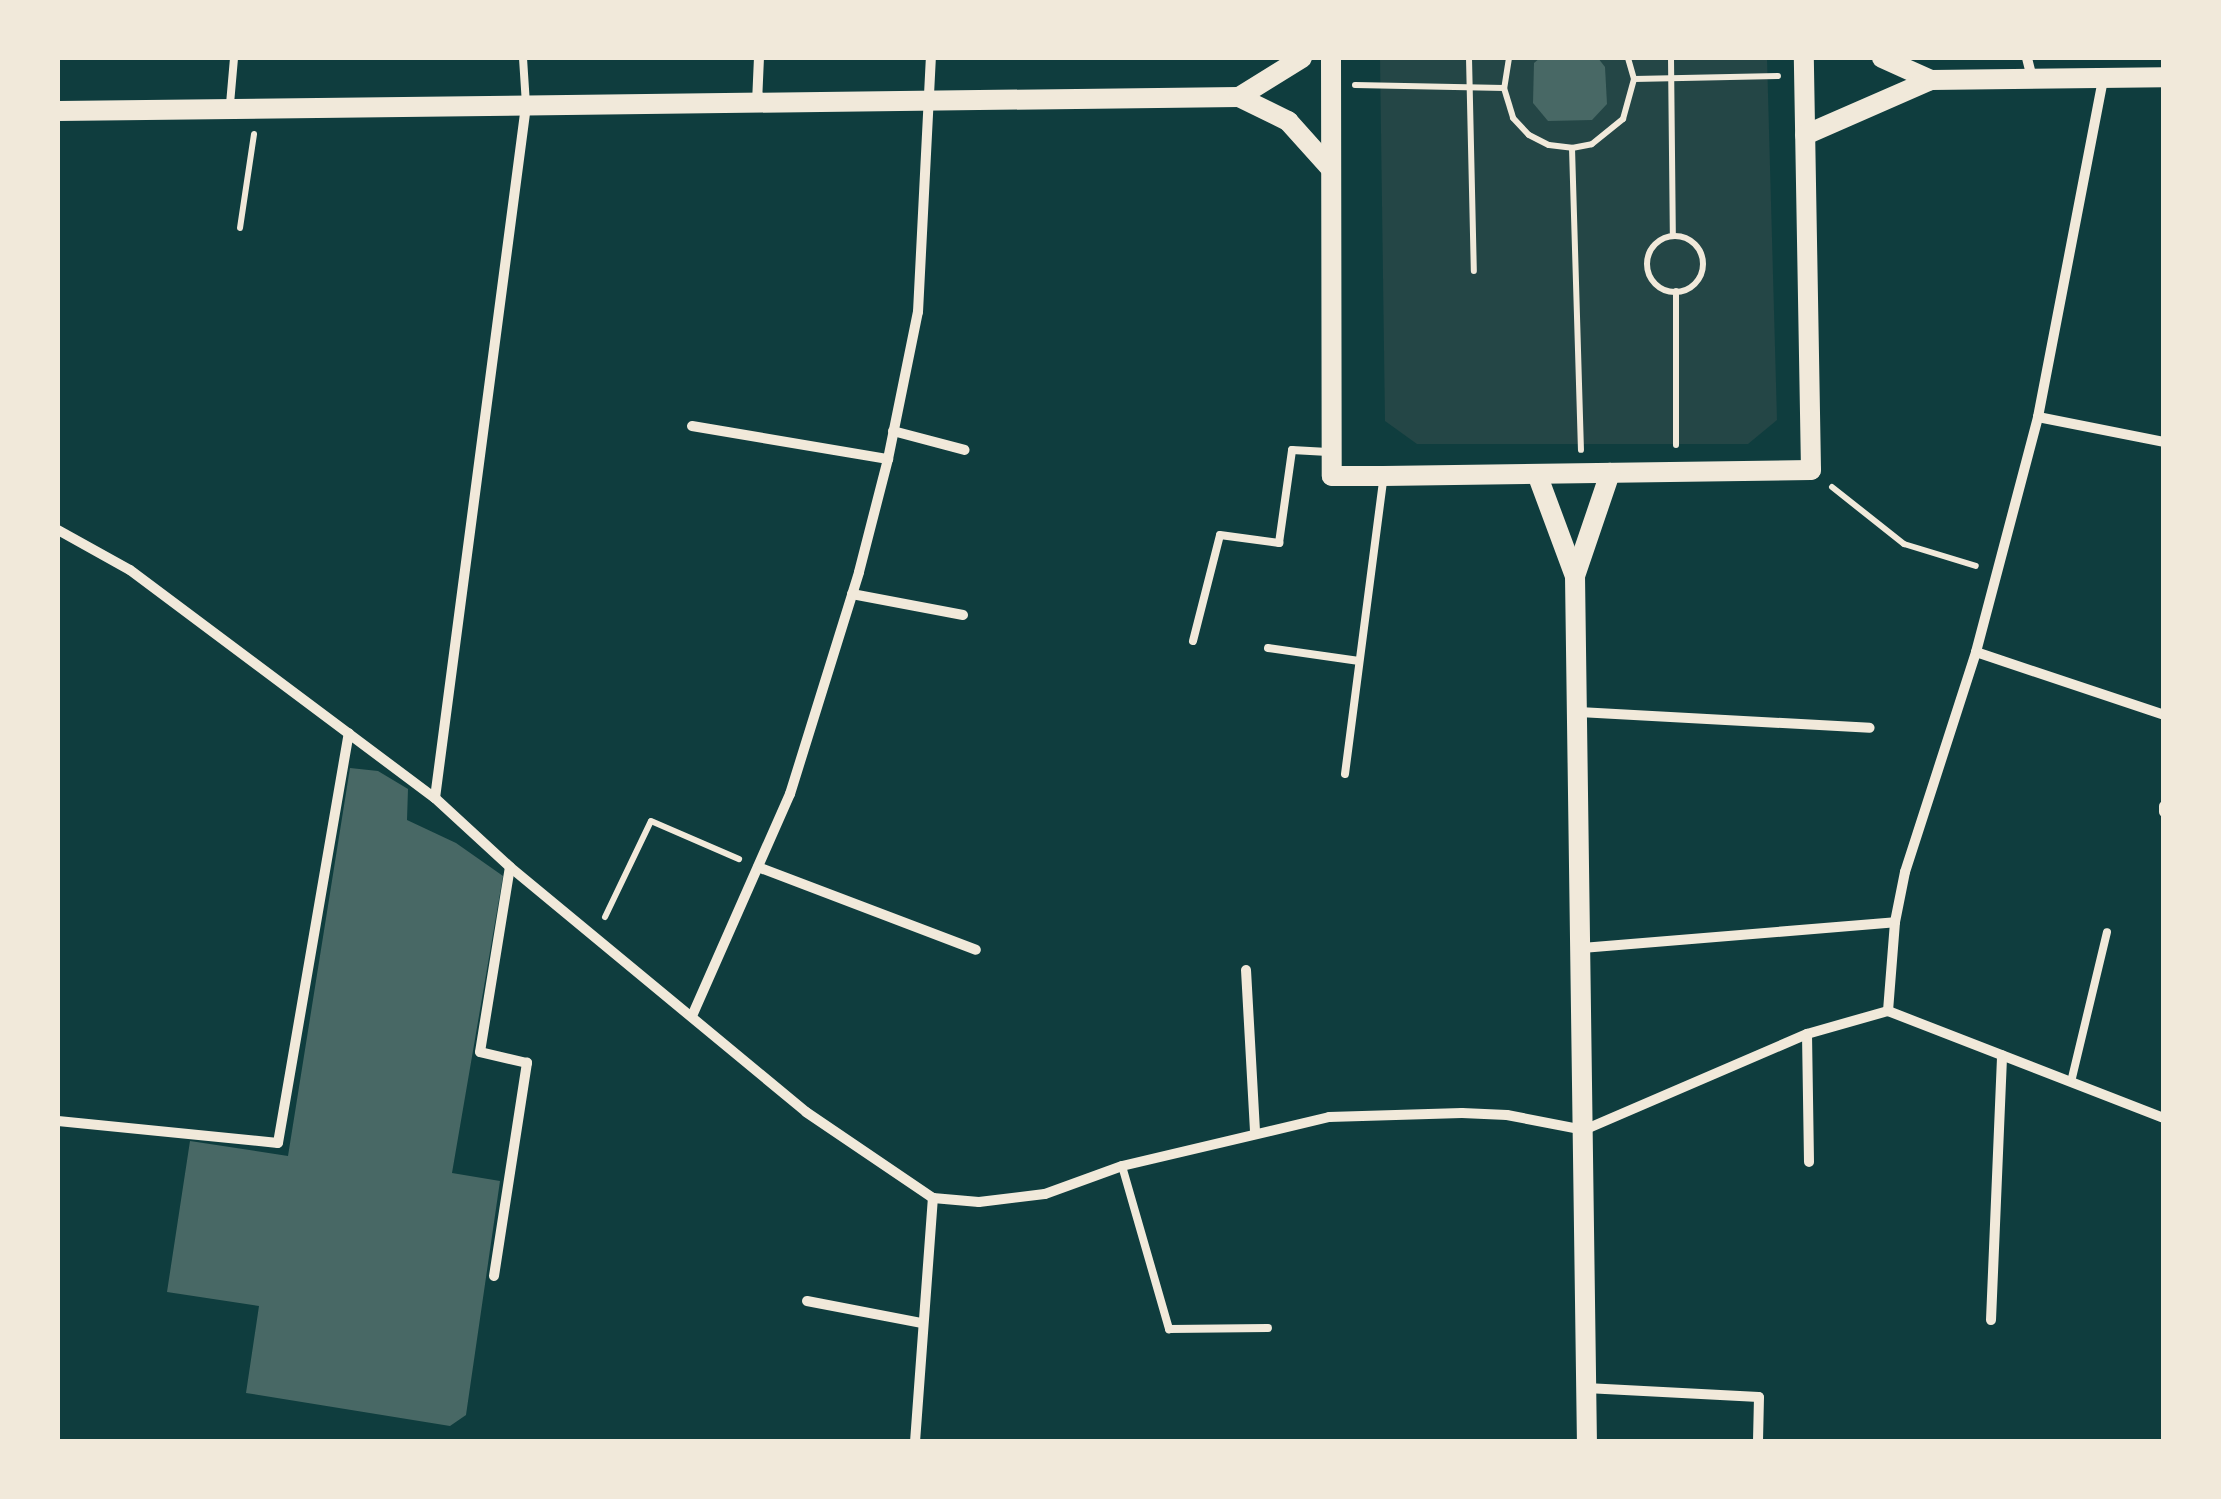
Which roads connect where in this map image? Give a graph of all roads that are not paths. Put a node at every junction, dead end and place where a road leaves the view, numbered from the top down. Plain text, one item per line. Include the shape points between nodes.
1 (234, 58) edge
2 (523, 58) edge
3 (759, 58) edge
4 (931, 58) edge
5 (1302, 58) edge
6 (1330, 58) edge
7 (1882, 58) edge
8 (1804, 67) edge
9 (2030, 68) edge
10 (2164, 77) edge
11 (2103, 78) junction
12 (1930, 80) junction
13 (1239, 98) junction
14 (929, 101) junction
15 (758, 103) junction
16 (526, 106) junction
17 (230, 109) junction
18 (58, 111) edge
19 (1806, 135) junction
20 (1331, 170) junction
21 (2038, 417) junction
22 (692, 426) dead end
23 (893, 431) junction
24 (2164, 442) edge
25 (965, 450) dead end
26 (1332, 452) junction
27 (888, 459) junction
28 (1610, 473) junction
29 (1537, 474) junction
30 (1383, 476) junction
31 (58, 530) edge
32 (1575, 576) junction
33 (852, 594) junction
34 (963, 616) dead end
35 (1194, 641) dead end
36 (1268, 648) dead end
37 (1976, 652) junction
38 (1359, 660) junction
39 (1580, 712) junction
40 (2164, 716) edge
41 (1870, 728) dead end
42 (349, 733) junction
43 (1345, 774) dead end
44 (435, 798) junction
45 (510, 867) junction
46 (758, 867) junction
47 (1895, 922) junction
48 (2107, 932) dead end
49 (1582, 948) junction
50 (976, 950) dead end
51 (1246, 970) dead end
52 (1888, 1011) junction
53 (692, 1016) junction
54 (1807, 1034) junction
55 (2002, 1054) junction
56 (2071, 1082) junction
57 (2164, 1118) edge
58 (58, 1121) edge
59 (1584, 1130) junction
60 (1255, 1131) junction
61 (1809, 1162) dead end
62 (1122, 1166) junction
63 (933, 1198) junction
64 (494, 1276) dead end
65 (807, 1301) dead end
66 (1992, 1320) dead end
67 (921, 1323) junction
68 (1268, 1328) dead end
69 (1586, 1388) junction
70 (915, 1442) edge
71 (1587, 1442) edge
72 (1758, 1442) edge

1 - 17 lane
2 - 16 lane
3 - 15 street
4 - 14 street
5 - 13 main road
6 - 20 main road
7 - 12 main road
8 - 19 main road
9 - 11 main road
9 - 12 main road
10 - 11 main road
11 - 21 street
12 - 19 main road
13 - 14 main road
13 - 20 main road via 1288,121
14 - 15 main road
14 - 23 street via 918,312
15 - 16 main road
16 - 17 main road
16 - 44 street
17 - 18 main road
19 - 28 main road via 1812,470
20 - 26 main road
21 - 24 street
21 - 37 street
22 - 27 street
23 - 25 street
23 - 27 street
26 - 30 main road via 1332,476
26 - 35 lane via 1292,450 1279,543 1220,535
27 - 33 street
28 - 29 main road
28 - 32 main road
29 - 30 main road
29 - 32 main road
30 - 38 lane
31 - 42 street via 130,570
32 - 39 main road
33 - 34 street
33 - 46 street via 790,794
36 - 38 lane
37 - 40 street
37 - 47 street
38 - 43 lane
39 - 41 street
39 - 49 main road
42 - 44 street
42 - 58 street via 278,1144
44 - 45 street
45 - 53 street
45 - 64 street via 480,1052 527,1063
46 - 50 street
46 - 53 street
47 - 49 street
47 - 52 street
48 - 56 lane
49 - 59 main road
51 - 60 street
52 - 54 street
52 - 55 street
53 - 63 street via 806,1112
54 - 59 street
54 - 61 street
55 - 56 street
55 - 66 street
56 - 57 street
59 - 60 street via 1507,1115 1373,1112
59 - 69 main road
60 - 62 street
62 - 63 street via 1046,1194 979,1202
62 - 68 lane via 1168,1329
63 - 67 street
65 - 67 street
67 - 70 street
69 - 71 main road
69 - 72 street via 1759,1397

